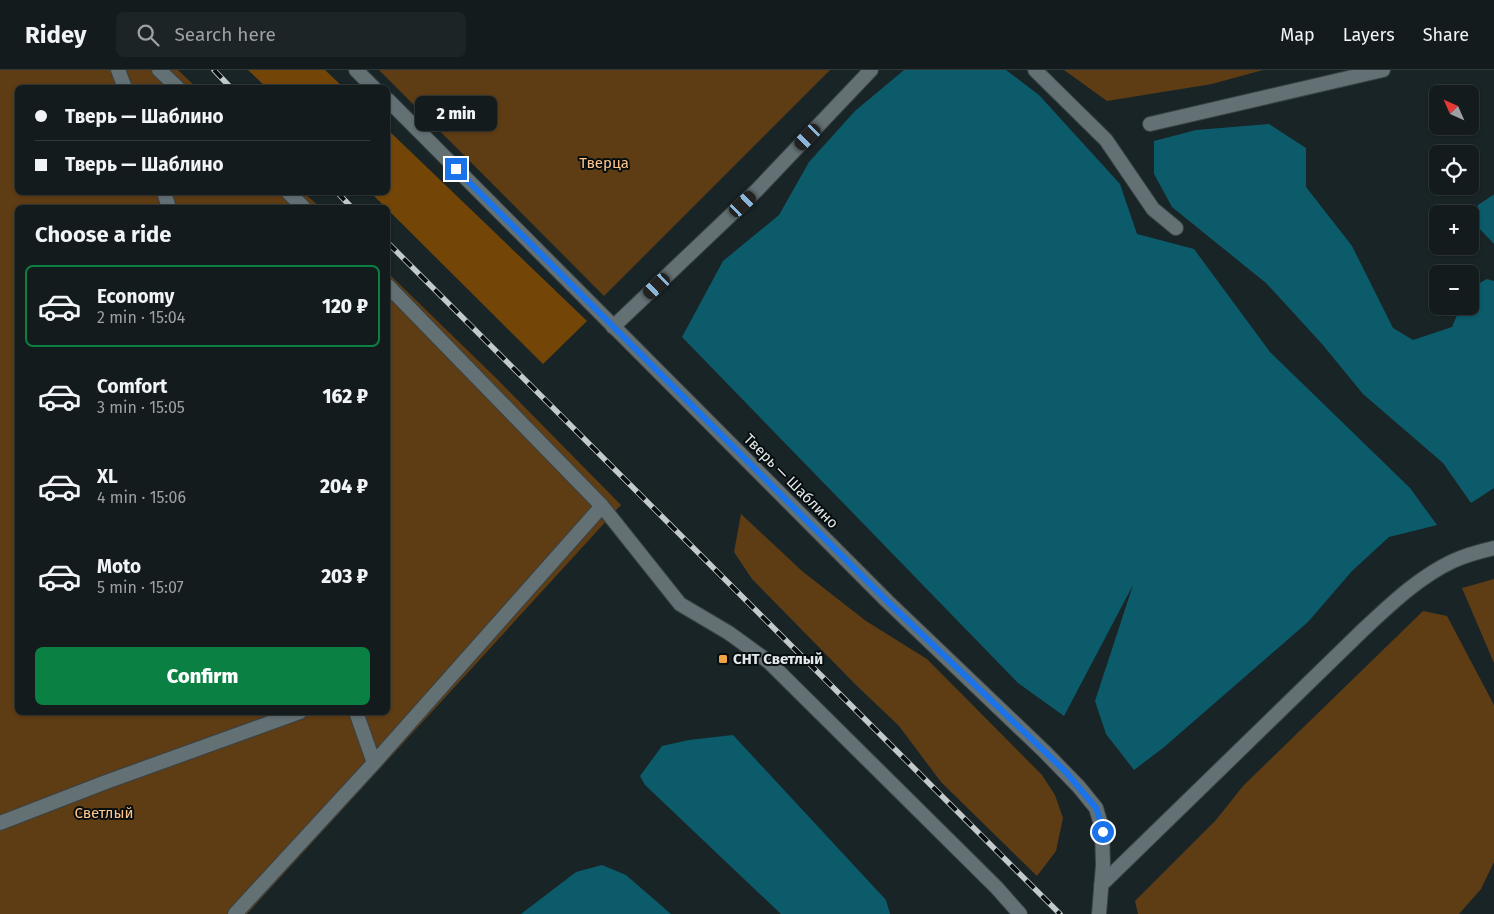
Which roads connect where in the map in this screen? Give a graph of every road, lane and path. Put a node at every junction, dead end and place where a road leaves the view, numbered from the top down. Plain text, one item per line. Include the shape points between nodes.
1 (118, 70) edge
2 (159, 70) edge
3 (356, 70) edge
4 (871, 70) edge
5 (1035, 70) edge
6 (1383, 70) edge
7 (124, 85) edge
8 (175, 85) edge
9 (371, 85) edge
10 (390, 102) edge
11 (1150, 124) dead end
12 (291, 195) edge
13 (301, 205) edge
14 (1176, 228) dead end
15 (390, 288) edge
16 (614, 326) junction
17 (602, 506) junction
18 (1494, 548) edge
19 (292, 715) edge
20 (357, 715) edge
21 (374, 763) junction
22 (0, 823) edge
23 (1101, 884) junction
24 (236, 914) edge
25 (1020, 914) edge
26 (1099, 914) edge

1 - 7 street
2 - 8 street
3 - 9 street
4 - 16 street via 757,190
5 - 14 street via 1106,140 1153,209
6 - 11 street
10 - 16 street, Тверь — Шаблино
12 - 13 street
15 - 17 street
16 - 23 street, Тверь — Шаблино via 887,601 1080,787 1096,808 1102,824
17 - 21 street
17 - 25 street via 680,604 769,662
18 - 23 street via 1455,560 1402,594
19 - 22 street
20 - 21 street
21 - 24 street
23 - 26 street, Тверь — Шаблино

